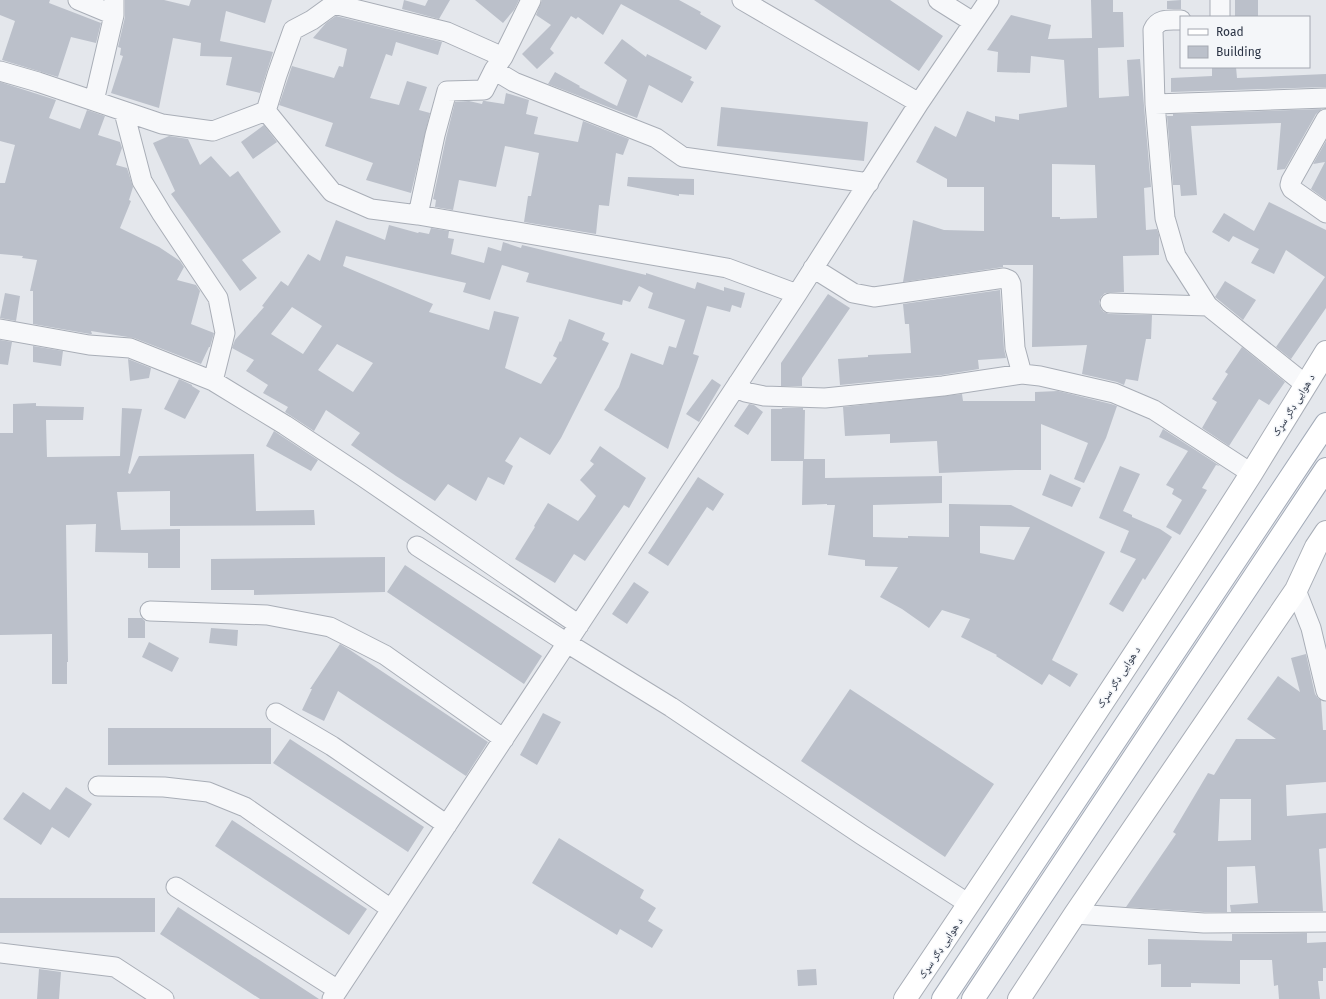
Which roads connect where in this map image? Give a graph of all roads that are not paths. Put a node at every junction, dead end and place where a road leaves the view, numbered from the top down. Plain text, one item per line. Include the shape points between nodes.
1 (78, 0) edge
2 (531, 0) edge
3 (742, 0) edge
4 (938, 0) edge
5 (989, 0) edge
6 (1220, 0) edge
7 (114, 8) edge
8 (1220, 16) edge
9 (1180, 20) edge
10 (973, 22) junction
11 (498, 63) junction
12 (0, 71) edge
13 (1326, 98) edge
14 (94, 101) junction
15 (919, 103) junction
16 (1155, 104) junction
17 (266, 111) junction
18 (124, 112) junction
19 (1326, 119) edge
20 (869, 184) junction
21 (1326, 212) edge
22 (418, 215) junction
23 (813, 268) junction
24 (797, 294) junction
25 (1110, 303) dead end
26 (1208, 306) junction
27 (0, 329) edge
28 (1326, 352) edge
29 (1022, 374) junction
30 (213, 381) junction
31 (738, 383) junction
32 (1306, 385) junction
33 (1326, 424) edge
34 (1326, 469) edge
35 (1252, 473) junction
36 (1326, 532) edge
37 (417, 546) dead end
38 (1296, 590) junction
39 (150, 611) dead end
40 (579, 625) junction
41 (567, 643) junction
42 (1326, 691) edge
43 (276, 713) dead end
44 (504, 738) junction
45 (98, 786) dead end
46 (447, 825) junction
47 (176, 887) dead end
48 (969, 904) junction
49 (392, 909) junction
50 (1075, 914) junction
51 (1326, 922) edge
52 (0, 953) edge
53 (335, 995) edge
54 (164, 999) edge
55 (905, 999) edge
56 (943, 999) edge
57 (973, 999) edge
58 (1019, 999) edge

1 - 7 street
2 - 11 street
3 - 15 street
4 - 10 street
5 - 10 street
6 - 8 street
7 - 14 street
9 - 16 street via 1163,20 1153,30
10 - 15 street
11 - 17 street via 447,32 334,4 293,30
11 - 20 street via 514,82 656,138 683,157
11 - 22 street via 484,90 447,91
12 - 14 street
13 - 16 street
14 - 18 street
15 - 20 street
16 - 26 street via 1165,218 1176,256
17 - 18 street via 213,131 162,124
17 - 22 street via 332,192 371,210
18 - 30 street via 142,181 218,298 226,333
19 - 21 street via 1290,185
20 - 23 street
22 - 24 street via 726,268
23 - 24 street
23 - 29 street via 853,293 874,297 1004,278 1008,280 1011,284 1015,348
24 - 31 street
25 - 26 street
26 - 32 street
27 - 30 street via 89,345 130,348
28 - 32 main road, د هوایی ډګر سړک
29 - 31 street via 943,386 825,398 764,396 745,392
29 - 35 street via 1114,393 1154,410
30 - 40 street via 362,476
31 - 40 street
32 - 35 main road, د هوایی ډګر سړک
33 - 56 main road
34 - 57 main road
35 - 48 main road, د هوایی ډګر سړک
36 - 38 main road
37 - 41 street
38 - 42 street via 1312,628
38 - 50 main road
39 - 44 street via 267,615 330,627 385,655
40 - 41 street
41 - 44 street
41 - 48 street via 671,707
43 - 46 street via 332,746
44 - 46 street
45 - 49 street via 164,787 208,792 246,807
46 - 49 street
47 - 53 street
48 - 55 main road, د هوایی ډګر سړک
49 - 53 street
50 - 51 street via 1204,923
50 - 58 main road
52 - 54 street via 115,967

